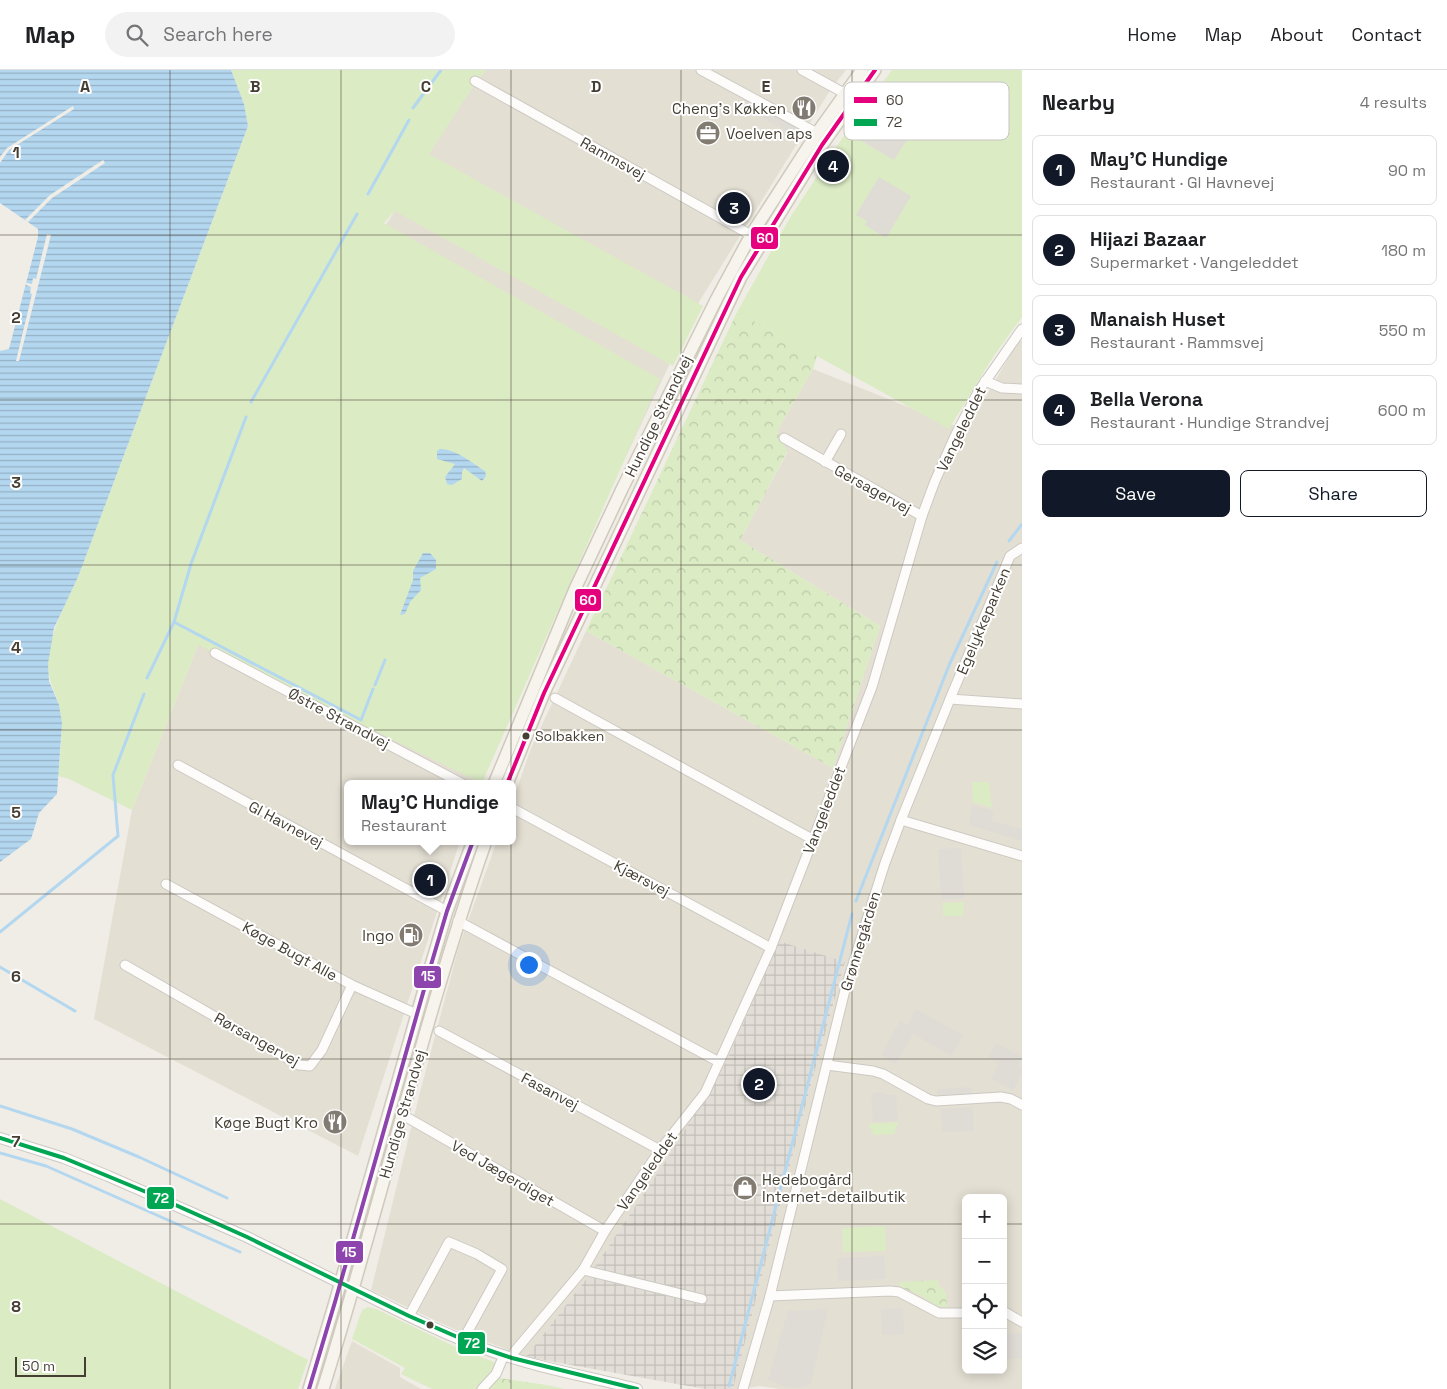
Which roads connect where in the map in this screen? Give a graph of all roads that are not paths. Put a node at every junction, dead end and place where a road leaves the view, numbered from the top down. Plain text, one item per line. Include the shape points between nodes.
1 (701, 70) edge
2 (802, 70) edge
3 (862, 70) edge
4 (875, 70) edge
5 (475, 82) dead end
6 (853, 82) edge
7 (867, 82) edge
8 (844, 93) joint
9 (844, 114) edge
10 (817, 133) junction
11 (751, 235) junction
12 (1022, 329) edge
13 (985, 380) junction
14 (1022, 389) edge
15 (841, 434) dead end
16 (784, 438) dead end
17 (825, 462) junction
18 (922, 516) junction
19 (1022, 548) edge
20 (215, 653) dead end
21 (555, 698) dead end
22 (950, 699) junction
23 (1022, 704) edge
24 (178, 765) dead end
25 (455, 780) edge
26 (496, 780) edge
27 (509, 780) edge
28 (516, 810) edge
29 (901, 820) junction
30 (812, 839) junction
31 (472, 845) edge
32 (485, 845) edge
33 (1022, 856) edge
34 (166, 884) dead end
35 (447, 911) junction
36 (458, 921) junction
37 (771, 948) junction
38 (125, 965) dead end
39 (352, 985) junction
40 (417, 1014) junction
41 (439, 1031) dead end
42 (719, 1062) junction
43 (827, 1065) junction
44 (1022, 1105) edge
45 (402, 1114) junction
46 (0, 1138) edge
47 (660, 1150) junction
48 (605, 1231) junction
49 (583, 1270) junction
50 (340, 1283) junction
51 (354, 1289) junction
52 (770, 1296) junction
53 (702, 1299) dead end
54 (962, 1313) edge
55 (1007, 1314) edge
56 (409, 1316) junction
57 (1022, 1322) edge
58 (463, 1340) junction
59 (508, 1357) junction
60 (309, 1389) edge
61 (323, 1389) edge
62 (482, 1389) edge
63 (637, 1389) edge
64 (743, 1389) edge

1 - 10 street
2 - 8 street
3 - 6 main road, Hundige Strandvej
4 - 7 main road, Hundige Strandvej
5 - 11 street, Rammsvej
8 - 10 main road, Hundige Strandvej
9 - 27 main road, Hundige Strandvej via 741,277 544,693
10 - 11 main road, Hundige Strandvej
11 - 26 main road, Hundige Strandvej via 575,589
12 - 13 street, Vangeleddet
13 - 14 street via 1002,388
13 - 18 street, Vangeleddet via 955,436
15 - 17 street, Gersagervej
16 - 17 street, Gersagervej
17 - 18 street, Gersagervej
18 - 30 street, Vangeleddet via 872,687
19 - 22 street, Egelykkeparken via 1010,556
20 - 25 street, Østre Strandvej
21 - 30 street
22 - 23 street
22 - 29 street, Grønnegården
24 - 35 street, Gl Havnevej
28 - 37 street, Kjærsvej
29 - 33 street
29 - 43 street, Grønnegården via 845,990
30 - 37 street, Vangeleddet
31 - 35 main road, Hundige Strandvej
32 - 36 main road, Hundige Strandvej
34 - 39 street, Køge Bugt Alle
35 - 40 main road, Hundige Strandvej
36 - 42 street
36 - 45 main road, Hundige Strandvej
37 - 42 street, Vangeleddet
38 - 39 street, Rørsangervej via 299,1065 310,1066 322,1050
39 - 40 street, Køge Bugt Alle
40 - 50 main road, Hundige Strandvej
41 - 47 street, Fasanvej
42 - 47 street, Vangeleddet via 705,1093
43 - 44 street via 883,1074 936,1101 1001,1097
43 - 52 street, Grønnegården
45 - 48 street, Ved Jægerdiget
45 - 51 main road, Hundige Strandvej
46 - 50 street via 108,1176 247,1237
47 - 48 street, Vangeleddet
48 - 49 street, Vangeleddet
49 - 53 street
49 - 59 street, Vangeleddet
50 - 51 main road
50 - 60 main road, Hundige Strandvej
51 - 56 street
51 - 61 main road, Hundige Strandvej
52 - 54 street via 890,1291 899,1292 939,1313
52 - 64 street, Grønnegården
55 - 57 street
56 - 58 street
56 - 58 street via 449,1242 477,1254 502,1269
58 - 59 street
59 - 62 street, Vangeleddet
59 - 63 street

